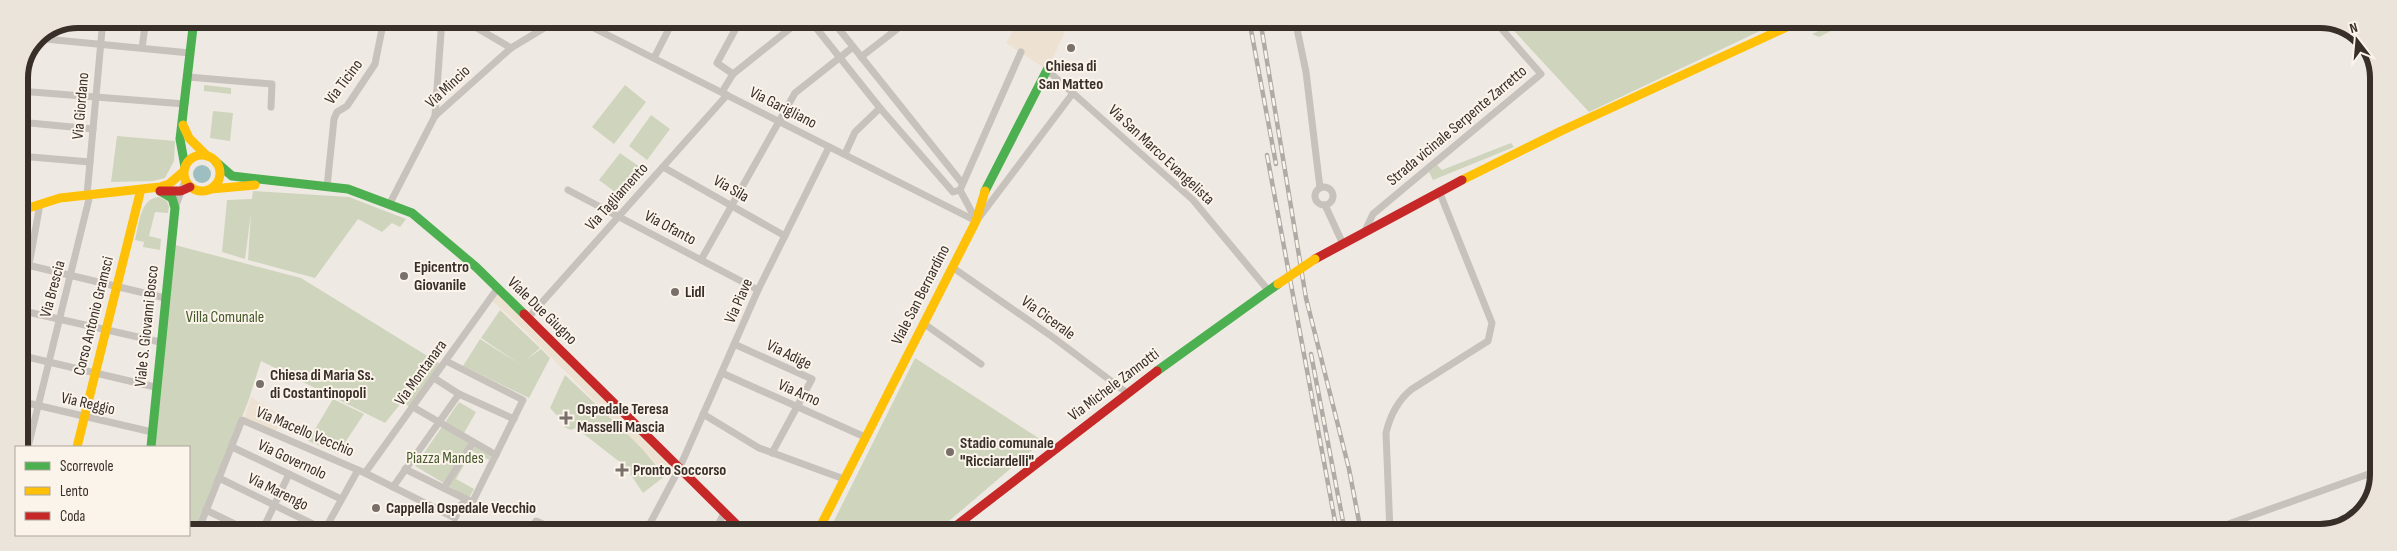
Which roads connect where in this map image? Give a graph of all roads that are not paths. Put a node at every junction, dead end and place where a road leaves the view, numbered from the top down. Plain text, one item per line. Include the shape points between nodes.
1 (102, 28) edge
2 (145, 28) edge
3 (193, 28) edge
4 (382, 28) edge
5 (441, 28) edge
6 (477, 28) edge
7 (544, 28) edge
8 (594, 28) edge
9 (669, 28) edge
10 (736, 28) edge
11 (791, 28) edge
12 (816, 28) edge
13 (838, 28) edge
14 (897, 28) edge
15 (1297, 28) edge
16 (1501, 28) edge
17 (1785, 28) edge
18 (46, 39) edge
19 (101, 44) junction
20 (853, 47) junction
21 (142, 48) junction
22 (511, 48) junction
23 (1021, 52) dead end
24 (190, 53) junction
25 (840, 57) junction
26 (861, 57) junction
27 (654, 58) junction
28 (1047, 70) joint
29 (733, 74) junction
30 (188, 77) junction
31 (28, 92) edge
32 (1073, 93) junction
33 (724, 94) junction
34 (96, 98) junction
35 (185, 104) junction
36 (271, 108) dead end
37 (880, 108) junction
38 (434, 116) junction
39 (778, 119) junction
40 (28, 123) edge
41 (183, 125) junction
42 (93, 129) junction
43 (829, 146) junction
44 (845, 154) junction
45 (207, 156) junction
46 (28, 157) edge
47 (90, 162) junction
48 (216, 162) junction
49 (663, 167) junction
50 (186, 177) junction
51 (281, 182) junction
52 (327, 187) junction
53 (961, 187) junction
54 (1320, 188) junction
55 (208, 190) junction
56 (568, 190) dead end
57 (1439, 190) junction
58 (160, 191) junction
59 (181, 191) junction
60 (120, 192) junction
61 (140, 192) junction
62 (88, 195) junction
63 (40, 204) junction
64 (390, 205) junction
65 (731, 205) junction
66 (1325, 205) junction
67 (28, 208) edge
68 (175, 208) junction
69 (618, 216) junction
70 (976, 221) junction
71 (1365, 231) junction
72 (785, 236) junction
73 (1342, 244) junction
74 (701, 260) junction
75 (29, 265) junction
76 (952, 267) junction
77 (28, 268) edge
78 (71, 276) junction
79 (118, 287) junction
80 (497, 289) junction
81 (758, 290) junction
82 (1268, 290) junction
83 (165, 298) junction
84 (28, 312) edge
85 (528, 318) junction
86 (59, 320) junction
87 (923, 323) junction
88 (107, 330) junction
89 (160, 342) junction
90 (734, 344) junction
91 (28, 357) edge
92 (446, 361) junction
93 (48, 362) junction
94 (981, 364) dead end
95 (722, 372) junction
96 (96, 373) junction
97 (434, 378) junction
98 (155, 387) junction
99 (1127, 393) junction
100 (459, 394) junction
101 (28, 403) edge
102 (38, 406) junction
103 (413, 407) junction
104 (797, 407) junction
105 (704, 414) junction
106 (85, 418) junction
107 (514, 419) junction
108 (438, 423) junction
109 (152, 432) junction
110 (865, 437) junction
111 (473, 442) junction
112 (28, 446) edge
113 (77, 446) edge
114 (151, 446) edge
115 (232, 447) junction
116 (772, 453) junction
117 (496, 455) junction
118 (679, 468) junction
119 (405, 469) junction
120 (362, 471) junction
121 (2370, 473) edge
122 (289, 474) junction
123 (219, 478) junction
124 (844, 479) junction
125 (393, 487) junction
126 (444, 488) junction
127 (341, 498) junction
128 (472, 502) junction
129 (275, 505) junction
130 (206, 510) junction
131 (724, 513) junction
132 (201, 524) edge
133 (235, 524) edge
134 (266, 524) edge
135 (312, 524) edge
136 (328, 524) edge
137 (651, 524) edge
138 (718, 524) edge
139 (735, 524) edge
140 (822, 524) edge
141 (958, 524) edge
142 (1390, 524) edge
143 (2228, 524) edge

1 - 19 street, Via Giordano
2 - 21 street
3 - 24 main road
4 - 52 street, Via Ticino via 375,64 347,106 337,112 334,119
5 - 38 street
6 - 22 street
7 - 22 street, Via Mincio
8 - 27 street, Via Garigliano
9 - 27 street
10 - 29 street via 717,64
11 - 29 street
12 - 25 street
13 - 20 street
14 - 26 street
15 - 54 street via 1306,72
16 - 71 street, Strada vicinale Serpente Zarretto via 1541,74 1373,214
17 - 57 main road, Via Michele Zannotti
18 - 19 street
19 - 21 street
19 - 34 street, Via Giordano
20 - 25 street
20 - 26 street
21 - 24 street
22 - 38 street, Via Mincio
23 - 53 street
24 - 30 main road
25 - 37 street
25 - 39 street via 795,92
26 - 53 street
27 - 33 street, Via Garigliano
28 - 32 street, Via San Marco Evangelista
28 - 70 main road, Viale San Bernardino via 983,194
29 - 33 street, Via Tagliamento
30 - 35 main road
30 - 36 street via 272,84
31 - 34 street
32 - 70 street
32 - 82 street, Via San Marco Evangelista via 1193,200
33 - 39 street, Via Garigliano
33 - 49 street, Via Tagliamento
34 - 35 street
34 - 42 street, Via Giordano
35 - 41 main road
37 - 44 street via 855,132
37 - 53 street via 952,192
38 - 64 street, Via Mincio
39 - 43 street, Via Garigliano
39 - 65 street
40 - 42 street
41 - 45 main road, Viale Due Giugno via 189,138
41 - 50 main road via 180,139
42 - 47 street, Via Giordano
43 - 44 street, Via Garigliano
43 - 72 street, Via Piave
44 - 70 street, Via Garigliano
45 - 48 main road, Viale Due Giugno
45 - 50 main road via 191,158
46 - 47 street
47 - 62 street, Via Giordano
48 - 51 main road, Viale Due Giugno via 232,176
48 - 55 main road via 219,178
49 - 65 street, Via Sila
49 - 69 street, Via Tagliamento
50 - 55 main road, Viale Due Giugno via 202,191
50 - 59 main road
50 - 60 main road via 169,184
51 - 52 main road, Viale Due Giugno
51 - 55 main road, Viale Due Giugno
52 - 64 main road, Viale Due Giugno via 348,189
53 - 70 street
54 - 66 street via 1315,195 1316,200
54 - 66 street via 1329,189 1332,194 1331,202
56 - 69 street, Via Ofanto
57 - 71 main road, Via Michele Zannotti
57 - 142 street via 1492,323 1491,331 1488,341 1401,398 1389,420 1386,433
58 - 59 main road
58 - 61 main road
58 - 68 main road via 172,198
59 - 68 street, Viale S. Giovanni Bosco
60 - 61 main road
60 - 62 main road
61 - 79 main road, Corso Antonio Gramsci
62 - 63 main road
62 - 78 street, Via Brescia
63 - 67 main road
63 - 75 street
64 - 80 main road, Viale Due Giugno via 412,213
65 - 72 street, Via Sila
65 - 74 street
66 - 73 street
68 - 83 main road, Viale S. Giovanni Bosco
69 - 74 street, Via Ofanto
69 - 85 street, Via Tagliamento
70 - 76 main road, Viale San Bernardino
71 - 73 main road, Via Michele Zannotti
72 - 81 street, Via Piave
73 - 82 main road, Via Michele Zannotti, bridge
74 - 81 street, Via Ofanto
75 - 77 street
75 - 78 street
76 - 87 main road, Viale San Bernardino
76 - 99 street, Via Cicerale
78 - 79 street
78 - 86 street, Via Brescia
79 - 83 street
79 - 88 main road, Corso Antonio Gramsci
80 - 85 main road, Viale Due Giugno
80 - 92 street, Via Montanara
81 - 90 street, Via Piave
82 - 99 main road, Via Michele Zannotti
83 - 89 main road, Viale S. Giovanni Bosco
84 - 86 street
85 - 118 main road, Viale Due Giugno
86 - 88 street
86 - 93 street, Via Brescia
87 - 94 street
87 - 110 main road, Viale San Bernardino
88 - 89 street
88 - 96 main road, Corso Antonio Gramsci
89 - 98 main road, Viale S. Giovanni Bosco
90 - 95 street, Via Piave
90 - 104 street, Via Adige via 812,379
91 - 93 street
92 - 97 street, Via Montanara
92 - 107 street via 523,400
93 - 96 street
93 - 102 street, Via Brescia
95 - 104 street, Via Arno
95 - 105 street, Via Piave
96 - 98 street
96 - 106 main road, Corso Antonio Gramsci
97 - 100 street
97 - 103 street, Via Montanara
98 - 109 main road, Viale S. Giovanni Bosco
99 - 141 main road, Via Michele Zannotti
100 - 107 street
100 - 108 street
101 - 102 street, Via Reggio
102 - 106 street, Via Reggio
102 - 112 street, Via Brescia
103 - 108 street
103 - 120 street, Via Montanara
104 - 110 street, Via Arno
104 - 116 street, Via Adige
105 - 116 street
105 - 118 street, Via Piave
106 - 109 street, Via Reggio
106 - 113 main road, Corso Antonio Gramsci
107 - 117 street
108 - 111 street
108 - 119 street
109 - 114 main road, Viale S. Giovanni Bosco
110 - 124 main road, Viale San Bernardino
111 - 117 street
111 - 126 street
115 - 120 street, Via Macello Vecchio via 242,420
115 - 122 street, Via Governolo
115 - 123 street
116 - 124 street
117 - 128 street
118 - 131 main road, Viale Due Giugno
118 - 137 street, Via Piave
119 - 125 street
119 - 126 street
120 - 125 street, Via Macello Vecchio
120 - 127 street, Via Montanara
121 - 143 street
122 - 127 street, Via Governolo
122 - 129 street
123 - 129 street, Via Marengo
123 - 130 street
124 - 140 main road, Viale San Bernardino
125 - 128 street, Via Macello Vecchio via 455,518 462,504 470,507
126 - 128 street
127 - 136 street, Via Montanara
129 - 134 street
129 - 135 street, Via Marengo
130 - 132 street
130 - 133 street
131 - 138 street
131 - 139 main road, Viale Due Giugno

